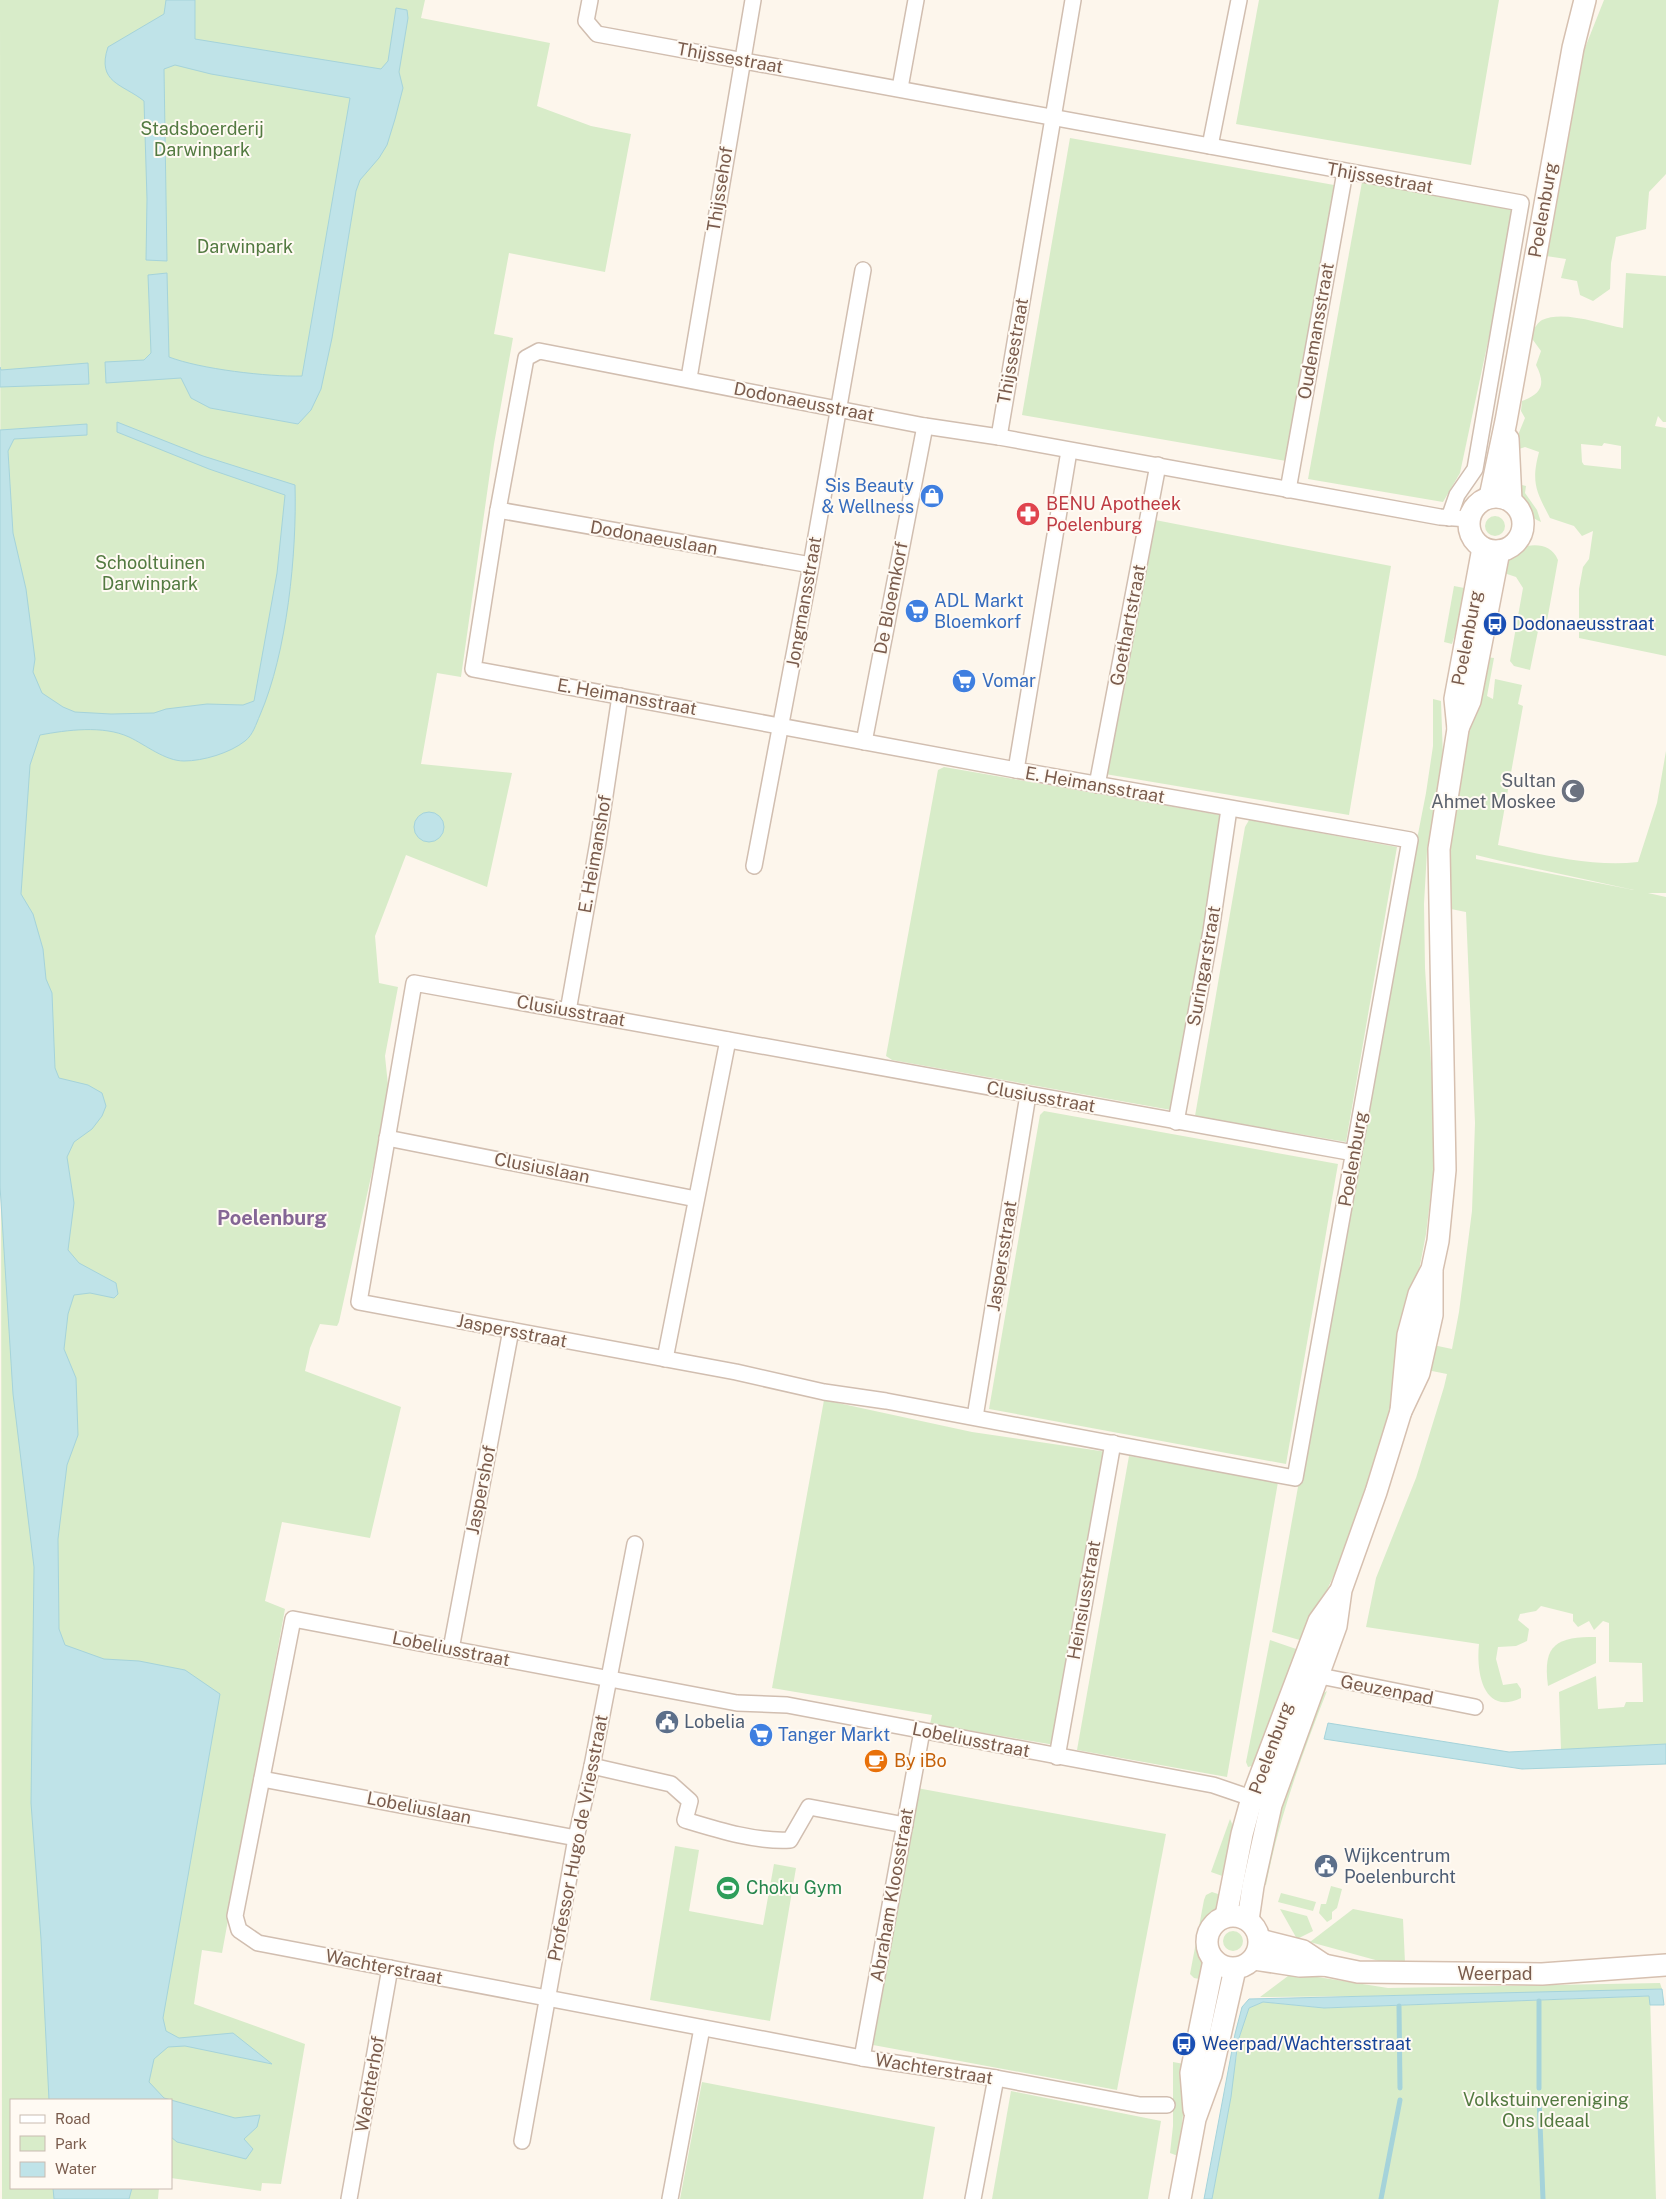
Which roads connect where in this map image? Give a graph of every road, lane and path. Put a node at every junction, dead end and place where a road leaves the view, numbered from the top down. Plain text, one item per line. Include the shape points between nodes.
1 (590, 0) edge
2 (754, 0) edge
3 (916, 0) edge
4 (1073, 0) edge
5 (1238, 0) edge
6 (1585, 0) edge
7 (742, 60) junction
8 (900, 88) junction
9 (1053, 118) junction
10 (1210, 146) junction
11 (1345, 172) junction
12 (1521, 204) joint
13 (863, 270) dead end
14 (689, 378) junction
15 (839, 409) junction
16 (1506, 421) junction
17 (925, 426) junction
18 (998, 437) junction
19 (1069, 451) junction
20 (1158, 465) junction
21 (1288, 490) junction
22 (1490, 497) junction
23 (1511, 501) junction
24 (498, 510) junction
25 (1459, 518) junction
26 (1491, 549) junction
27 (811, 565) junction
28 (620, 696) junction
29 (781, 727) junction
30 (864, 742) junction
31 (1016, 770) junction
32 (1097, 785) junction
33 (1229, 809) junction
34 (1410, 840) joint
35 (754, 866) dead end
36 (568, 1011) junction
37 (728, 1040) junction
38 (1028, 1095) junction
39 (1176, 1122) junction
40 (388, 1138) junction
41 (1354, 1153) junction
42 (696, 1199) junction
43 (511, 1330) junction
44 (665, 1359) junction
45 (975, 1417) junction
46 (1113, 1443) junction
47 (1295, 1478) joint
48 (635, 1544) dead end
49 (451, 1649) junction
50 (1309, 1674) junction
51 (610, 1678) junction
52 (1475, 1707) dead end
53 (922, 1731) junction
54 (1057, 1757) junction
55 (592, 1766) junction
56 (262, 1779) junction
57 (1262, 1801) junction
58 (905, 1825) junction
59 (576, 1838) junction
60 (1226, 1916) junction
61 (1248, 1920) junction
62 (1257, 1949) junction
63 (1214, 1960) junction
64 (1666, 1965) edge
65 (390, 1968) junction
66 (1235, 1969) junction
67 (546, 1998) junction
68 (702, 2028) junction
69 (862, 2058) junction
70 (996, 2078) junction
71 (1167, 2105) dead end
72 (1195, 2119) junction
73 (522, 2141) dead end
74 (348, 2199) edge
75 (670, 2199) edge
76 (973, 2199) edge
77 (1180, 2199) edge

1 - 7 street, Thijssestraat via 586,21 597,34
2 - 7 street, Thijssehof
3 - 8 street
4 - 9 street, Thijssestraat
5 - 10 street
6 - 16 street, Poelenburg via 1543,207
7 - 8 street, Thijssestraat
7 - 14 street, Thijssehof
8 - 9 street, Thijssestraat
9 - 10 street, Thijssestraat
9 - 18 street, Thijssestraat
10 - 11 street, Thijssestraat
11 - 12 street, Thijssestraat
11 - 21 street, Oudemansstraat
12 - 25 street, Poelenburg via 1475,470 1457,495
13 - 15 street, Jongmansstraat
14 - 15 street, Dodonaeusstraat
14 - 24 street, Dodonaeusstraat via 540,351 526,358
15 - 17 street, Dodonaeusstraat
15 - 27 street, Jongmansstraat
16 - 22 street, Poelenburg
16 - 23 street, Poelenburg via 1511,460
17 - 18 street, Dodonaeusstraat
17 - 30 street, De Bloemkorf
18 - 19 street, Dodonaeusstraat
19 - 20 street, Dodonaeusstraat
19 - 31 street
20 - 21 street, Dodonaeusstraat
20 - 32 street, Goethartstraat
21 - 25 street, Dodonaeusstraat
22 - 23 street
22 - 25 street
23 - 26 street via 1522,515 1522,532 1513,545
24 - 27 street, Dodonaeuslaan
24 - 28 street, E. Heimansstraat via 473,669
25 - 26 street
26 - 50 street, Poelenburg via 1455,699 1458,729 1439,849 1445,1170 1432,1269 1432,1315 1419,1373 1402,1411 1341,1590 1319,1621
27 - 29 street, Jongmansstraat
28 - 29 street, E. Heimansstraat
28 - 36 street, E. Heimanshof
29 - 30 street, E. Heimansstraat
29 - 35 street
30 - 31 street, E. Heimansstraat
31 - 32 street, E. Heimansstraat
32 - 33 street, E. Heimansstraat
33 - 34 street, E. Heimansstraat
33 - 39 street, Suringarstraat via 1211,931
34 - 41 street, Poelenburg
36 - 37 street, Clusiusstraat
36 - 40 street, Clusiusstraat via 414,983
37 - 38 street, Clusiusstraat
37 - 42 street
38 - 39 street, Clusiusstraat
38 - 45 street, Jaspersstraat
39 - 41 street, Clusiusstraat
40 - 42 street, Clusiuslaan
40 - 43 street, Jaspersstraat via 359,1302
41 - 47 street, Poelenburg
42 - 44 street
43 - 44 street, Jaspersstraat
43 - 49 street, Jaspershof
44 - 45 street, Jaspersstraat via 824,1392
45 - 46 street, Jaspersstraat
46 - 47 street, Jaspersstraat
46 - 54 street, Heinsiusstraat
48 - 51 street
49 - 51 street, Lobeliusstraat
49 - 56 street, Lobeliusstraat via 293,1619
50 - 52 street, Geuzenpad
50 - 57 street, Poelenburg
51 - 53 street, Lobeliusstraat via 737,1703 787,1705
51 - 55 street, Professor Hugo de Vriesstraat
53 - 54 street, Lobeliusstraat
53 - 58 street, Abraham Kloosstraat
54 - 57 street, Lobeliusstraat via 1214,1784
55 - 58 street via 671,1784 690,1801 685,1820 778,1841 790,1840 808,1807
55 - 59 street, Professor Hugo de Vriesstraat
56 - 59 street, Lobeliuslaan
56 - 65 street, Wachterstraat via 235,1916 239,1930 258,1943
57 - 60 street, Poelenburg via 1242,1834
57 - 61 street, Poelenburg
58 - 69 street, Abraham Kloosstraat
59 - 67 street, Professor Hugo de Vriesstraat
60 - 61 street
60 - 63 street via 1211,1926 1207,1935 1208,1953
61 - 62 street via 1254,1925
62 - 64 street, Weerpad via 1303,1951 1324,1965 1358,1972 1542,1974
62 - 66 street via 1248,1964
63 - 66 street
63 - 72 street via 1191,2074
65 - 67 street, Wachterstraat
65 - 74 street, Wachterhof
66 - 72 street via 1211,2074
67 - 68 street, Wachterstraat
67 - 73 street
68 - 69 street, Wachterstraat
68 - 75 street
69 - 70 street, Wachterstraat
70 - 71 street, Wachterstraat via 1140,2105
70 - 76 street
72 - 77 street

